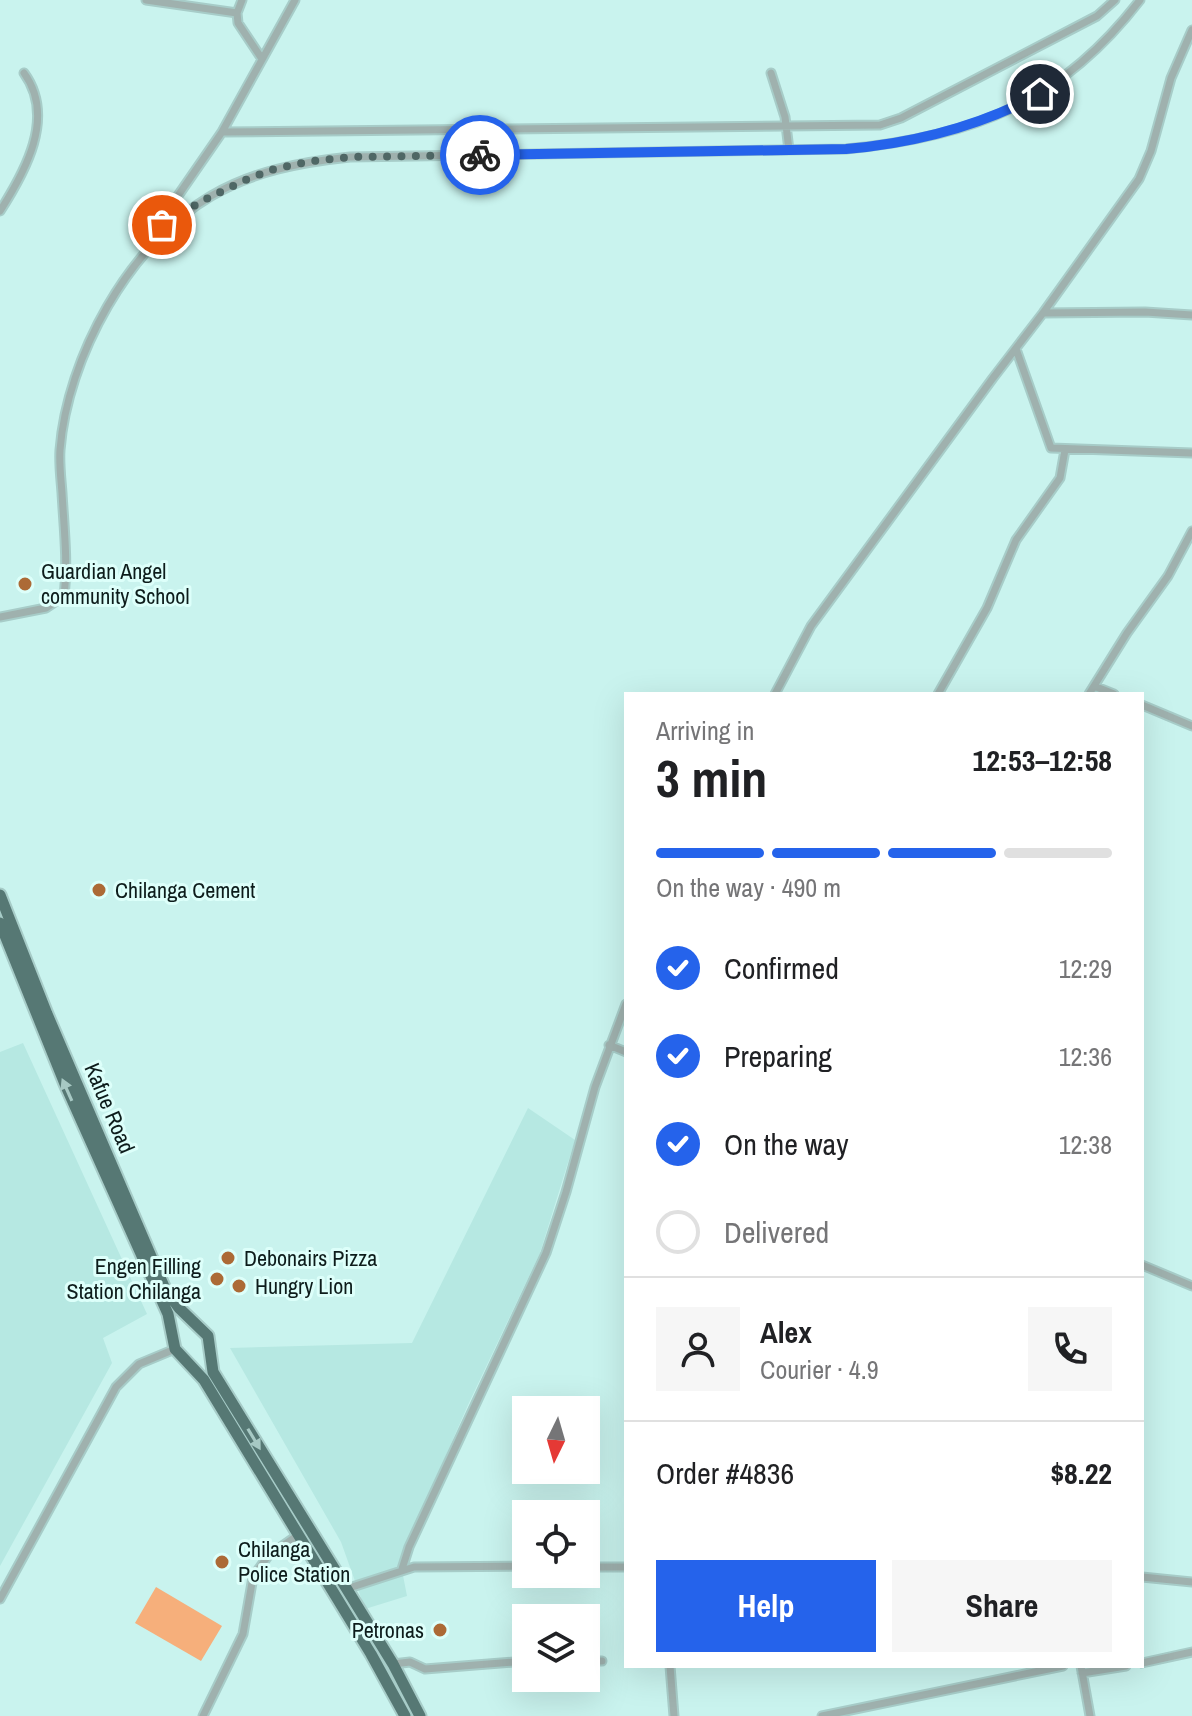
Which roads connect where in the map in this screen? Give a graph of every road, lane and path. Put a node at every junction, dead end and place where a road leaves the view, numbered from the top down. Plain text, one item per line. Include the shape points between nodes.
1 (146, 0) edge
2 (242, 0) edge
3 (295, 0) edge
4 (1115, 0) edge
5 (1140, 0) edge
6 (237, 13) junction
7 (1192, 30) edge
8 (262, 59) junction
9 (24, 73) dead end
10 (771, 73) dead end
11 (786, 126) junction
12 (222, 132) junction
13 (789, 150) junction
14 (175, 200) junction
15 (191, 209) junction
16 (0, 211) edge
17 (148, 249) junction
18 (1043, 313) junction
19 (1192, 315) edge
20 (1016, 349) junction
21 (1065, 450) junction
22 (1192, 453) edge
23 (1192, 531) edge
24 (0, 617) edge
25 (1094, 686) junction
26 (776, 692) edge
27 (939, 692) edge
28 (1090, 692) edge
29 (1109, 692) edge
30 (1144, 706) edge
31 (1192, 726) edge
32 (0, 895) edge
33 (0, 923) edge
34 (624, 1009) edge
35 (609, 1045) junction
36 (624, 1051) edge
37 (1144, 1266) edge
38 (1192, 1286) edge
39 (200, 1327) junction
40 (178, 1348) junction
41 (208, 1348) junction
42 (298, 1535) junction
43 (512, 1566) edge
44 (600, 1567) edge
45 (624, 1567) edge
46 (402, 1569) junction
47 (1144, 1577) edge
48 (1192, 1582) edge
49 (346, 1589) junction
50 (0, 1599) edge
51 (1192, 1652) edge
52 (512, 1662) edge
53 (1144, 1663) edge
54 (393, 1664) junction
55 (670, 1668) edge
56 (1053, 1668) edge
57 (1104, 1668) edge
58 (1082, 1670) edge
59 (203, 1716) edge
60 (405, 1716) edge
61 (420, 1716) edge
62 (674, 1716) edge
63 (822, 1716) edge
64 (1090, 1716) edge

1 - 6 street
2 - 6 street
3 - 8 street
4 - 11 street via 1097,16 886,124
5 - 13 street via 1065,77 991,118 883,146
6 - 8 street
7 - 18 street via 1139,179
8 - 12 street
9 - 16 street via 38,101 32,148
10 - 11 street
11 - 12 street
11 - 13 street
12 - 14 street
13 - 15 street via 350,157 274,169
14 - 15 street via 179,211
14 - 17 street
15 - 17 street
17 - 24 street via 94,334 71,386 60,451 64,596 46,608
18 - 19 street
18 - 20 street
20 - 21 street via 1046,441 1051,448
20 - 26 street via 811,626
21 - 22 street
21 - 27 street via 1060,478 1016,540 987,608
23 - 25 street
25 - 28 street
25 - 29 street
30 - 31 street
32 - 39 highway, Kafue Road via 165,1289
40 -> 33 highway, Kafue Road
34 - 35 street
35 - 36 street
35 - 46 street via 546,1253
37 - 38 street
39 - 40 highway via 182,1328
39 - 41 highway via 208,1336
40 - 41 highway via 198,1359
40 - 42 highway, Kafue Road via 204,1380
40 - 50 street via 139,1364 116,1387
41 -> 49 highway via 213,1372
42 - 59 street via 268,1556 253,1577 243,1634
42 - 60 highway, Kafue Road
43 - 46 street
44 - 45 street
46 - 49 street
47 - 48 street
49 - 54 highway
51 - 53 street
52 - 54 street via 425,1669 410,1662
54 - 61 highway
55 - 62 street
56 - 63 street
57 - 58 street
58 - 64 street

